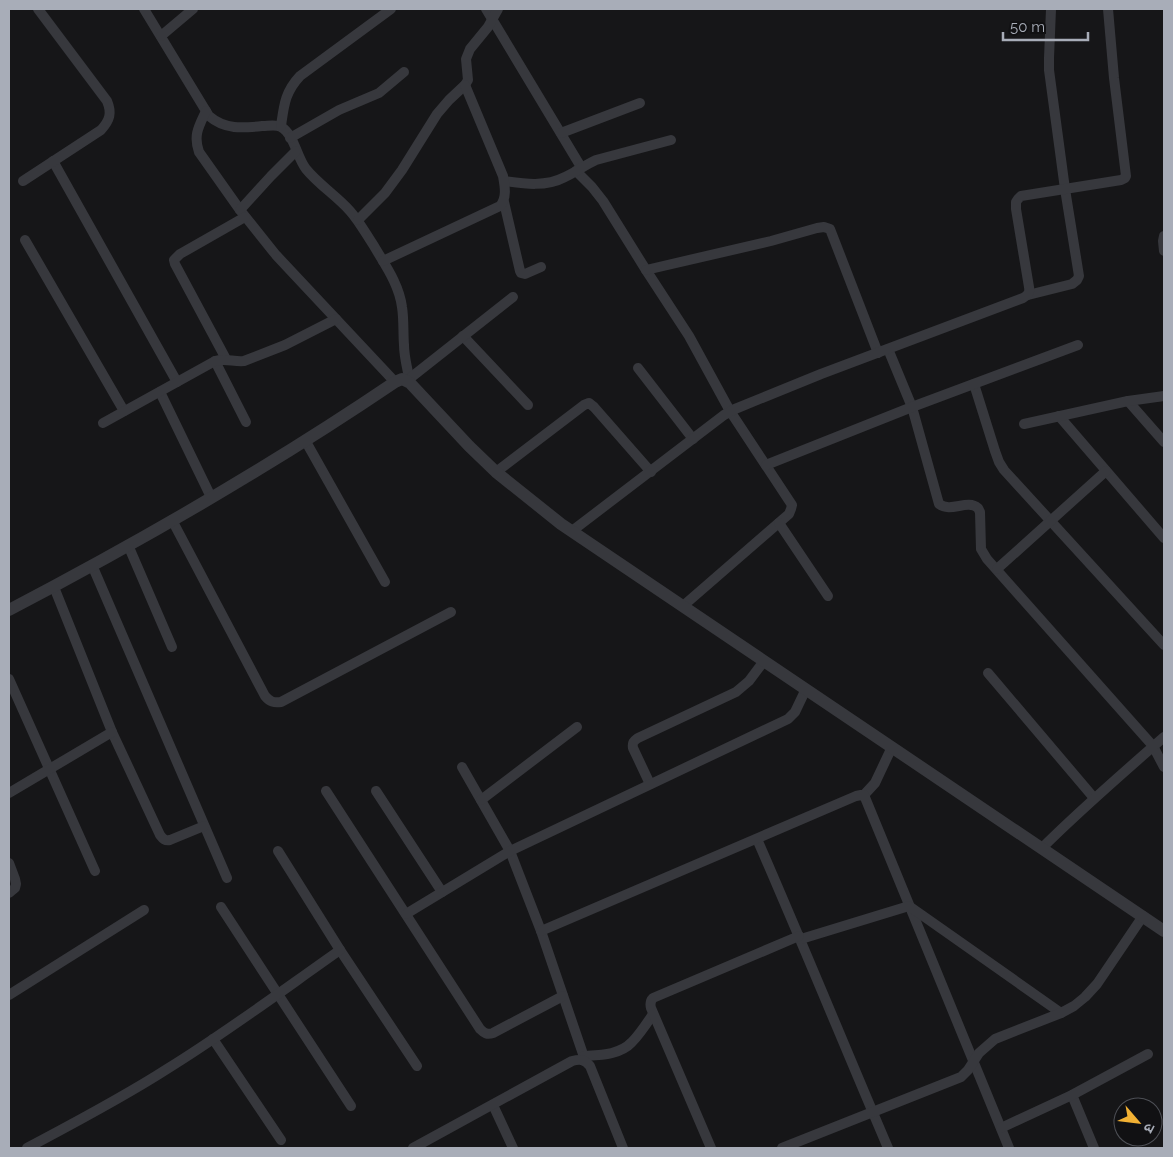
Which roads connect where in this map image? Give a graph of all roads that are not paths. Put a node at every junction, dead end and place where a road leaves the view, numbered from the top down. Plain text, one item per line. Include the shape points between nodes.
1 (38, 9) edge
2 (144, 9) edge
3 (193, 9) edge
4 (391, 9) edge
5 (486, 9) edge
6 (498, 9) edge
7 (1051, 9) edge
8 (1108, 9) edge
9 (493, 19) junction
10 (162, 36) junction
11 (404, 72) dead end
12 (466, 85) junction
13 (640, 103) dead end
14 (206, 111) junction
15 (281, 126) junction
16 (561, 133) junction
17 (290, 138) junction
18 (671, 140) dead end
19 (296, 151) junction
20 (53, 162) junction
21 (579, 169) junction
22 (23, 181) dead end
23 (504, 182) junction
24 (1066, 189) junction
25 (504, 202) junction
26 (243, 214) junction
27 (358, 220) junction
28 (1164, 236) edge
29 (24, 240) dead end
30 (1164, 252) edge
31 (383, 261) junction
32 (541, 267) dead end
33 (646, 270) junction
34 (1028, 295) junction
35 (513, 297) dead end
36 (336, 319) junction
37 (463, 336) junction
38 (1078, 345) dead end
39 (883, 351) junction
40 (220, 360) junction
41 (638, 368) dead end
42 (409, 381) junction
43 (177, 382) junction
44 (395, 382) junction
45 (974, 384) junction
46 (160, 392) junction
47 (1164, 396) edge
48 (1128, 401) junction
49 (528, 405) dead end
50 (912, 407) junction
51 (730, 411) junction
52 (124, 412) junction
53 (1059, 416) junction
54 (246, 422) dead end
55 (103, 423) dead end
56 (1024, 424) dead end
57 (693, 439) junction
58 (305, 440) junction
59 (1164, 442) edge
60 (766, 466) junction
61 (1106, 471) junction
62 (496, 472) junction
63 (651, 472) junction
64 (211, 497) junction
65 (172, 520) junction
66 (1051, 521) junction
67 (779, 523) junction
68 (572, 531) junction
69 (1164, 538) edge
70 (128, 545) junction
71 (92, 565) junction
72 (997, 569) junction
73 (385, 582) dead end
74 (54, 587) junction
75 (828, 596) dead end
76 (683, 606) junction
77 (9, 610) edge
78 (452, 612) dead end
79 (1164, 644) edge
80 (172, 647) dead end
81 (764, 661) junction
82 (988, 674) dead end
83 (9, 679) edge
84 (806, 689) junction
85 (577, 727) dead end
86 (112, 732) junction
87 (1164, 737) edge
88 (1153, 746) junction
89 (892, 747) junction
90 (462, 767) dead end
91 (1164, 767) edge
92 (49, 769) junction
93 (650, 784) junction
94 (326, 791) dead end
95 (376, 791) dead end
96 (9, 793) edge
97 (864, 795) junction
98 (1094, 798) junction
99 (481, 800) junction
100 (204, 826) junction
101 (757, 839) junction
102 (1042, 848) junction
103 (510, 851) junction
104 (278, 852) dead end
105 (9, 863) edge
106 (95, 871) dead end
107 (227, 878) dead end
108 (442, 892) junction
109 (9, 893) edge
110 (909, 906) junction
111 (221, 907) dead end
112 (144, 910) dead end
113 (406, 914) junction
114 (1143, 916) junction
115 (1164, 930) edge
116 (541, 931) junction
117 (800, 938) junction
118 (340, 950) junction
119 (277, 994) junction
120 (9, 995) edge
121 (564, 996) junction
122 (1061, 1013) junction
123 (653, 1014) junction
124 (213, 1039) junction
125 (1148, 1054) dead end
126 (585, 1058) junction
127 (974, 1061) junction
128 (417, 1066) dead end
129 (1072, 1095) junction
130 (493, 1104) junction
131 (351, 1106) dead end
132 (872, 1111) junction
133 (1001, 1128) junction
134 (281, 1140) dead end
135 (27, 1148) edge
136 (413, 1148) edge
137 (513, 1148) edge
138 (623, 1148) edge
139 (711, 1148) edge
140 (782, 1148) edge
141 (888, 1148) edge
142 (1010, 1148) edge
143 (1094, 1148) edge

1 - 20 street via 110,108 107,123 101,130
2 - 10 street
3 - 10 street
4 - 15 street via 300,76 288,93
5 - 9 street
6 - 9 street
7 - 24 street via 1049,58
8 - 24 street via 1126,176 1121,180
9 - 12 street via 468,54
9 - 16 street
10 - 14 street
11 - 17 street via 379,94 339,110
12 - 23 street
12 - 27 street via 437,114 385,193
13 - 16 street
14 - 15 street via 224,126
14 - 26 street via 196,135 199,152
15 - 17 street
16 - 21 street
17 - 19 street
18 - 21 street via 596,160
19 - 26 street via 271,176
19 - 27 street via 312,177
20 - 22 street
20 - 43 street
21 - 23 street via 545,184
21 - 33 street via 598,193
23 - 25 street
24 - 34 street via 1080,276 1072,284
24 - 34 street via 1021,196 1016,202
25 - 31 street
25 - 32 street via 521,273
26 - 36 street
26 - 40 street via 174,260
27 - 31 street
28 - 30 street
29 - 52 street
31 - 42 street via 396,283 402,307
33 - 39 street via 817,228 830,229
33 - 51 street via 697,350
34 - 39 street
35 - 37 street
36 - 40 street via 244,361
36 - 44 street
37 - 42 street
37 - 49 street
38 - 45 street
39 - 50 street
39 - 51 street
40 - 43 street
40 - 54 street
41 - 57 street
42 - 44 street
42 - 62 street
43 - 46 street
44 - 58 street
45 - 50 street
45 - 66 street via 999,462
46 - 52 street
46 - 64 street
47 - 48 street
48 - 53 street
48 - 59 street
50 - 60 street
50 - 72 street via 939,504 943,507 972,504 978,508 982,549
51 - 57 street
51 - 60 street
52 - 55 street
53 - 56 street
53 - 61 street
57 - 63 street
58 - 64 street
58 - 73 street
60 - 67 street via 792,505 789,514
61 - 66 street
61 - 69 street
62 - 63 street via 589,403
62 - 68 street
63 - 68 street
64 - 65 street
65 - 70 street
65 - 78 street via 265,696 274,703
66 - 72 street
66 - 79 street
67 - 75 street
67 - 76 street
68 - 76 street
70 - 71 street
70 - 80 street
71 - 74 street
71 - 100 street
72 - 88 street
74 - 77 street
74 - 86 street
76 - 81 street
81 - 84 street
81 - 93 street via 736,692 634,741 633,748
82 - 98 street
83 - 92 street
84 - 89 street
84 - 93 street via 788,719
85 - 99 street
86 - 92 street
86 - 100 street via 163,839 167,841
87 - 88 street
88 - 91 street
88 - 98 street
89 - 97 street via 871,789
89 - 102 street
90 - 99 street
92 - 96 street
92 - 106 street
93 - 103 street
94 - 113 street
95 - 108 street
97 - 101 street
97 - 110 street
98 - 102 street
99 - 103 street
100 - 107 street
101 - 116 street
101 - 117 street
102 - 114 street
103 - 108 street
103 - 116 street
104 - 118 street
105 - 109 street via 16,884
108 - 113 street
110 - 117 street
110 - 122 street
110 - 127 street
111 - 119 street
112 - 120 street
113 - 121 street via 484,1033 492,1033
114 - 115 street
114 - 122 street via 1097,984 1080,1001
116 - 121 street
117 - 123 street via 653,998 650,1000
117 - 132 street
118 - 119 street
118 - 128 street
119 - 124 street
119 - 131 street
121 - 126 street
122 - 127 street via 995,1039
123 - 126 street via 633,1042 617,1051
123 - 139 street
124 - 134 street
124 - 135 street via 116,1100
125 - 129 street
126 - 130 street via 572,1061
126 - 138 street
127 - 132 street via 961,1077
127 - 133 street
129 - 133 street
129 - 143 street
130 - 136 street
130 - 137 street
132 - 140 street
132 - 141 street
133 - 142 street

